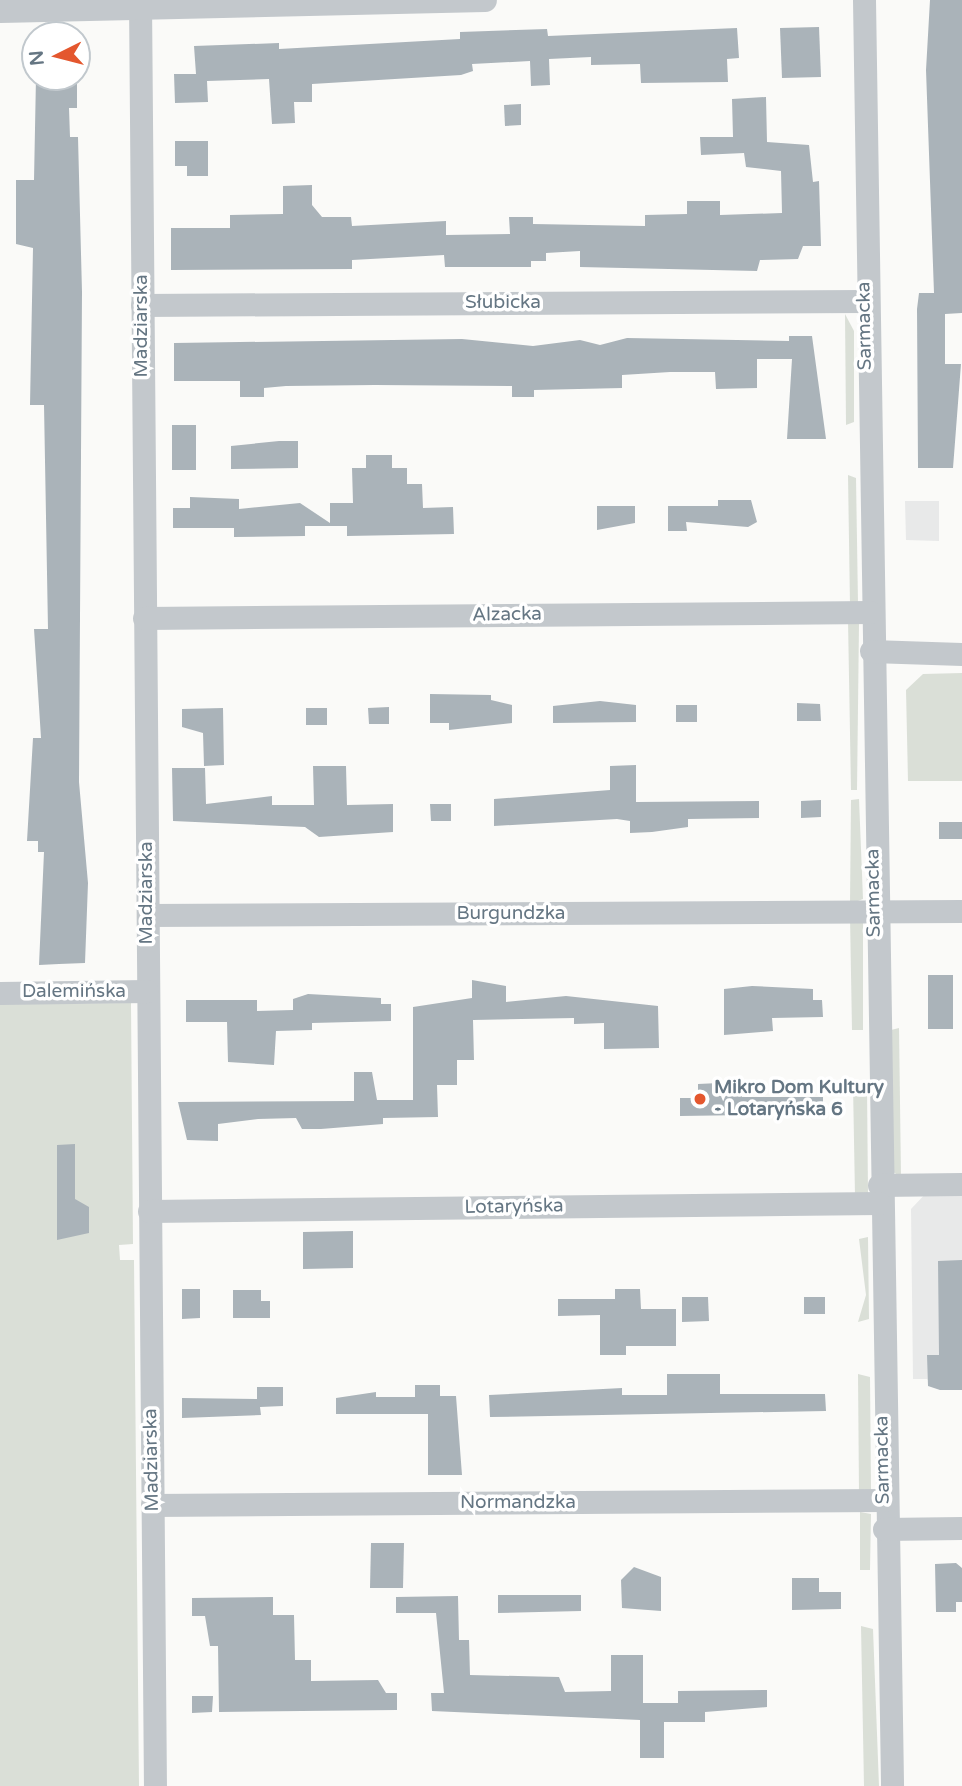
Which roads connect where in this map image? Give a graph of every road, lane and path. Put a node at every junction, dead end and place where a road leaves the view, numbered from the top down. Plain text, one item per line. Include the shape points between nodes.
1 (485, 0) edge
2 (864, 0) edge
3 (140, 6) edge
4 (0, 11) edge
5 (864, 301) junction
6 (142, 305) junction
7 (870, 612) junction
8 (144, 618) junction
9 (871, 651) junction
10 (962, 654) edge
11 (962, 911) edge
12 (874, 912) junction
13 (148, 915) junction
14 (147, 991) junction
15 (0, 993) edge
16 (962, 1184) edge
17 (879, 1194) junction
18 (149, 1211) junction
19 (884, 1500) junction
20 (152, 1505) junction
21 (884, 1528) junction
22 (962, 1528) edge
23 (155, 1786) edge
24 (892, 1786) edge

1 - 3 street
2 - 5 street, Sarmacka
3 - 4 street
3 - 6 street, Madziarska
5 - 6 street, Słubicka
5 - 7 street, Sarmacka
6 - 8 street, Madziarska
7 - 8 street, Alzacka
7 - 9 street, Sarmacka
8 - 13 street, Madziarska
9 - 10 street
9 - 12 street, Sarmacka
11 - 12 street, Burgundzka
12 - 13 street, Burgundzka
12 - 17 street, Sarmacka
13 - 14 street, Madziarska
14 - 15 street, Dalemińska
14 - 18 street, Madziarska
16 - 17 street, Lotaryńska
17 - 18 street, Lotaryńska
17 - 19 street, Sarmacka
18 - 20 street, Madziarska
19 - 20 street, Normandzka
19 - 21 street, Sarmacka
20 - 23 street, Madziarska
21 - 22 street
21 - 24 street, Sarmacka

